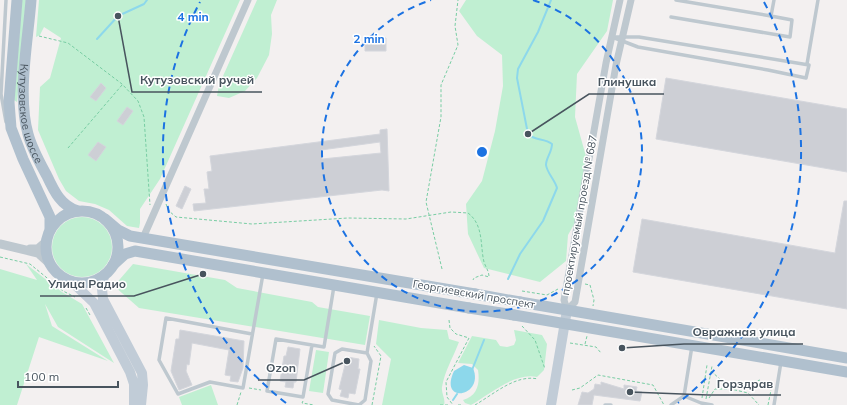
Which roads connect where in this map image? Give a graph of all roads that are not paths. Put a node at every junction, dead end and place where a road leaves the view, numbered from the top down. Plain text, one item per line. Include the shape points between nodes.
1 (6, 0) edge
2 (17, 0) edge
3 (31, 0) edge
4 (248, 0) edge
5 (620, 0) edge
6 (630, 0) edge
7 (676, 0) edge
8 (774, 0) edge
9 (818, 0) edge
10 (771, 16) junction
11 (671, 17) dead end
12 (2, 30) edge
13 (612, 37) junction
14 (622, 39) junction
15 (807, 64) junction
16 (15, 140) junction
17 (78, 211) junction
18 (105, 219) junction
19 (50, 229) junction
20 (143, 238) junction
21 (46, 242) junction
22 (0, 244) edge
23 (29, 249) junction
24 (49, 263) junction
25 (113, 265) junction
26 (263, 273) junction
27 (104, 274) junction
28 (71, 281) junction
29 (334, 285) junction
30 (378, 292) junction
31 (567, 310) junction
32 (564, 324) junction
33 (252, 334) junction
34 (312, 345) junction
35 (692, 346) junction
36 (367, 353) junction
37 (847, 358) edge
38 (781, 361) junction
39 (847, 372) edge
40 (684, 396) junction
41 (134, 405) edge
42 (141, 405) edge
43 (551, 405) edge
44 (605, 405) edge
45 (611, 405) edge
46 (671, 405) edge
47 (712, 405) edge
48 (774, 405) edge

1 - 12 lane
2 - 16 main road, Кутузовское шоссе via 9,102 11,128
3 - 17 main road, Кутузовское шоссе via 23,105 25,121 34,151 53,189 66,205
4 - 20 street
5 - 13 street, проектируемый проезд № 687
6 - 14 street, проектируемый проезд № 687
7 - 10 lane
8 - 10 lane
9 - 15 lane
10 - 11 lane via 792,20 790,37
12 - 16 lane via 1,94 4,114
13 - 14 lane
13 - 31 street, проектируемый проезд № 687 via 564,300
14 - 15 lane via 639,37
14 - 15 lane via 638,47 806,78 809,65
14 - 31 street, проектируемый проезд № 687 via 575,302
16 - 19 main road, Кутузовское шоссе via 50,217
17 - 18 main road via 93,212
17 - 19 main road via 65,215
18 - 20 main road, Георгиевский проспект via 123,233
18 - 25 main road via 116,236 118,250
19 - 21 main road
20 - 31 main road, Георгиевский проспект, bridge
21 - 23 street via 38,249
21 - 24 main road
22 - 23 street
23 - 24 street
24 - 28 main road via 59,274
25 - 26 main road, Георгиевский проспект via 125,254 135,251
25 - 27 main road
26 - 29 main road, Георгиевский проспект
26 - 33 lane
27 - 28 main road via 87,282
27 - 42 main road via 103,298 142,373
28 - 41 main road via 94,303 128,368 134,384
29 - 30 main road, Георгиевский проспект
29 - 34 lane via 324,347
30 - 32 main road, Георгиевский проспект, bridge
30 - 36 lane
31 - 32 main road
31 - 37 main road, Георгиевский проспект
32 - 35 main road, Георгиевский проспект
32 - 43 main road
33 - 33 lane via 166,318 159,360 178,394 210,382 242,388
34 - 34 lane via 304,397 267,391 276,339
35 - 38 main road, Георгиевский проспект
35 - 40 lane
36 - 36 lane via 372,361 365,400 359,404 332,400 328,394 336,353 342,349
38 - 39 main road, Георгиевский проспект
38 - 48 lane
40 - 46 lane
40 - 47 lane
44 - 45 lane

